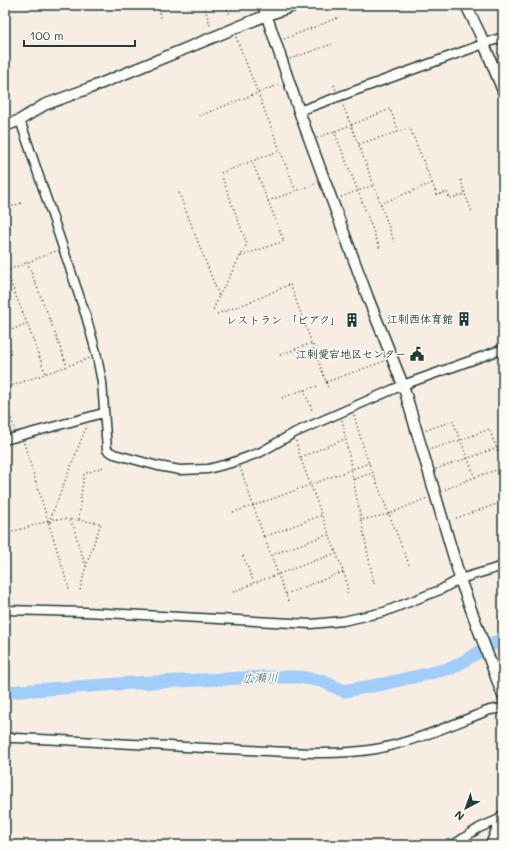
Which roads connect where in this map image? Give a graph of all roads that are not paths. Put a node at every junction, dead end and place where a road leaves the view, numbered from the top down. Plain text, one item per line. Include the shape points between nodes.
1 (263, 5) edge
2 (296, 5) edge
3 (466, 5) edge
4 (267, 15) junction
5 (503, 37) edge
6 (484, 44) junction
7 (503, 91) edge
8 (299, 111) junction
9 (20, 120) junction
10 (5, 126) edge
11 (503, 349) edge
12 (403, 385) junction
13 (104, 413) junction
14 (5, 440) edge
15 (503, 566) edge
16 (461, 582) junction
17 (5, 610) edge
18 (503, 696) edge
19 (503, 708) edge
20 (5, 738) edge
21 (502, 817) edge
22 (452, 845) edge
23 (492, 845) edge

1 - 4 street
2 - 4 street
3 - 6 street
4 - 8 street
4 - 9 street via 44,105
5 - 6 street
6 - 7 street
6 - 8 street
8 - 12 street
9 - 10 street
9 - 13 street via 86,316 102,382
11 - 12 street
12 - 13 street via 294,433 262,452 208,469 163,468 114,454 107,450
12 - 16 street
13 - 14 street
15 - 16 street
16 - 17 street via 384,612 343,621 311,624
16 - 18 street
19 - 20 street via 490,710 405,742 356,751 315,753
21 - 22 street
21 - 23 street

